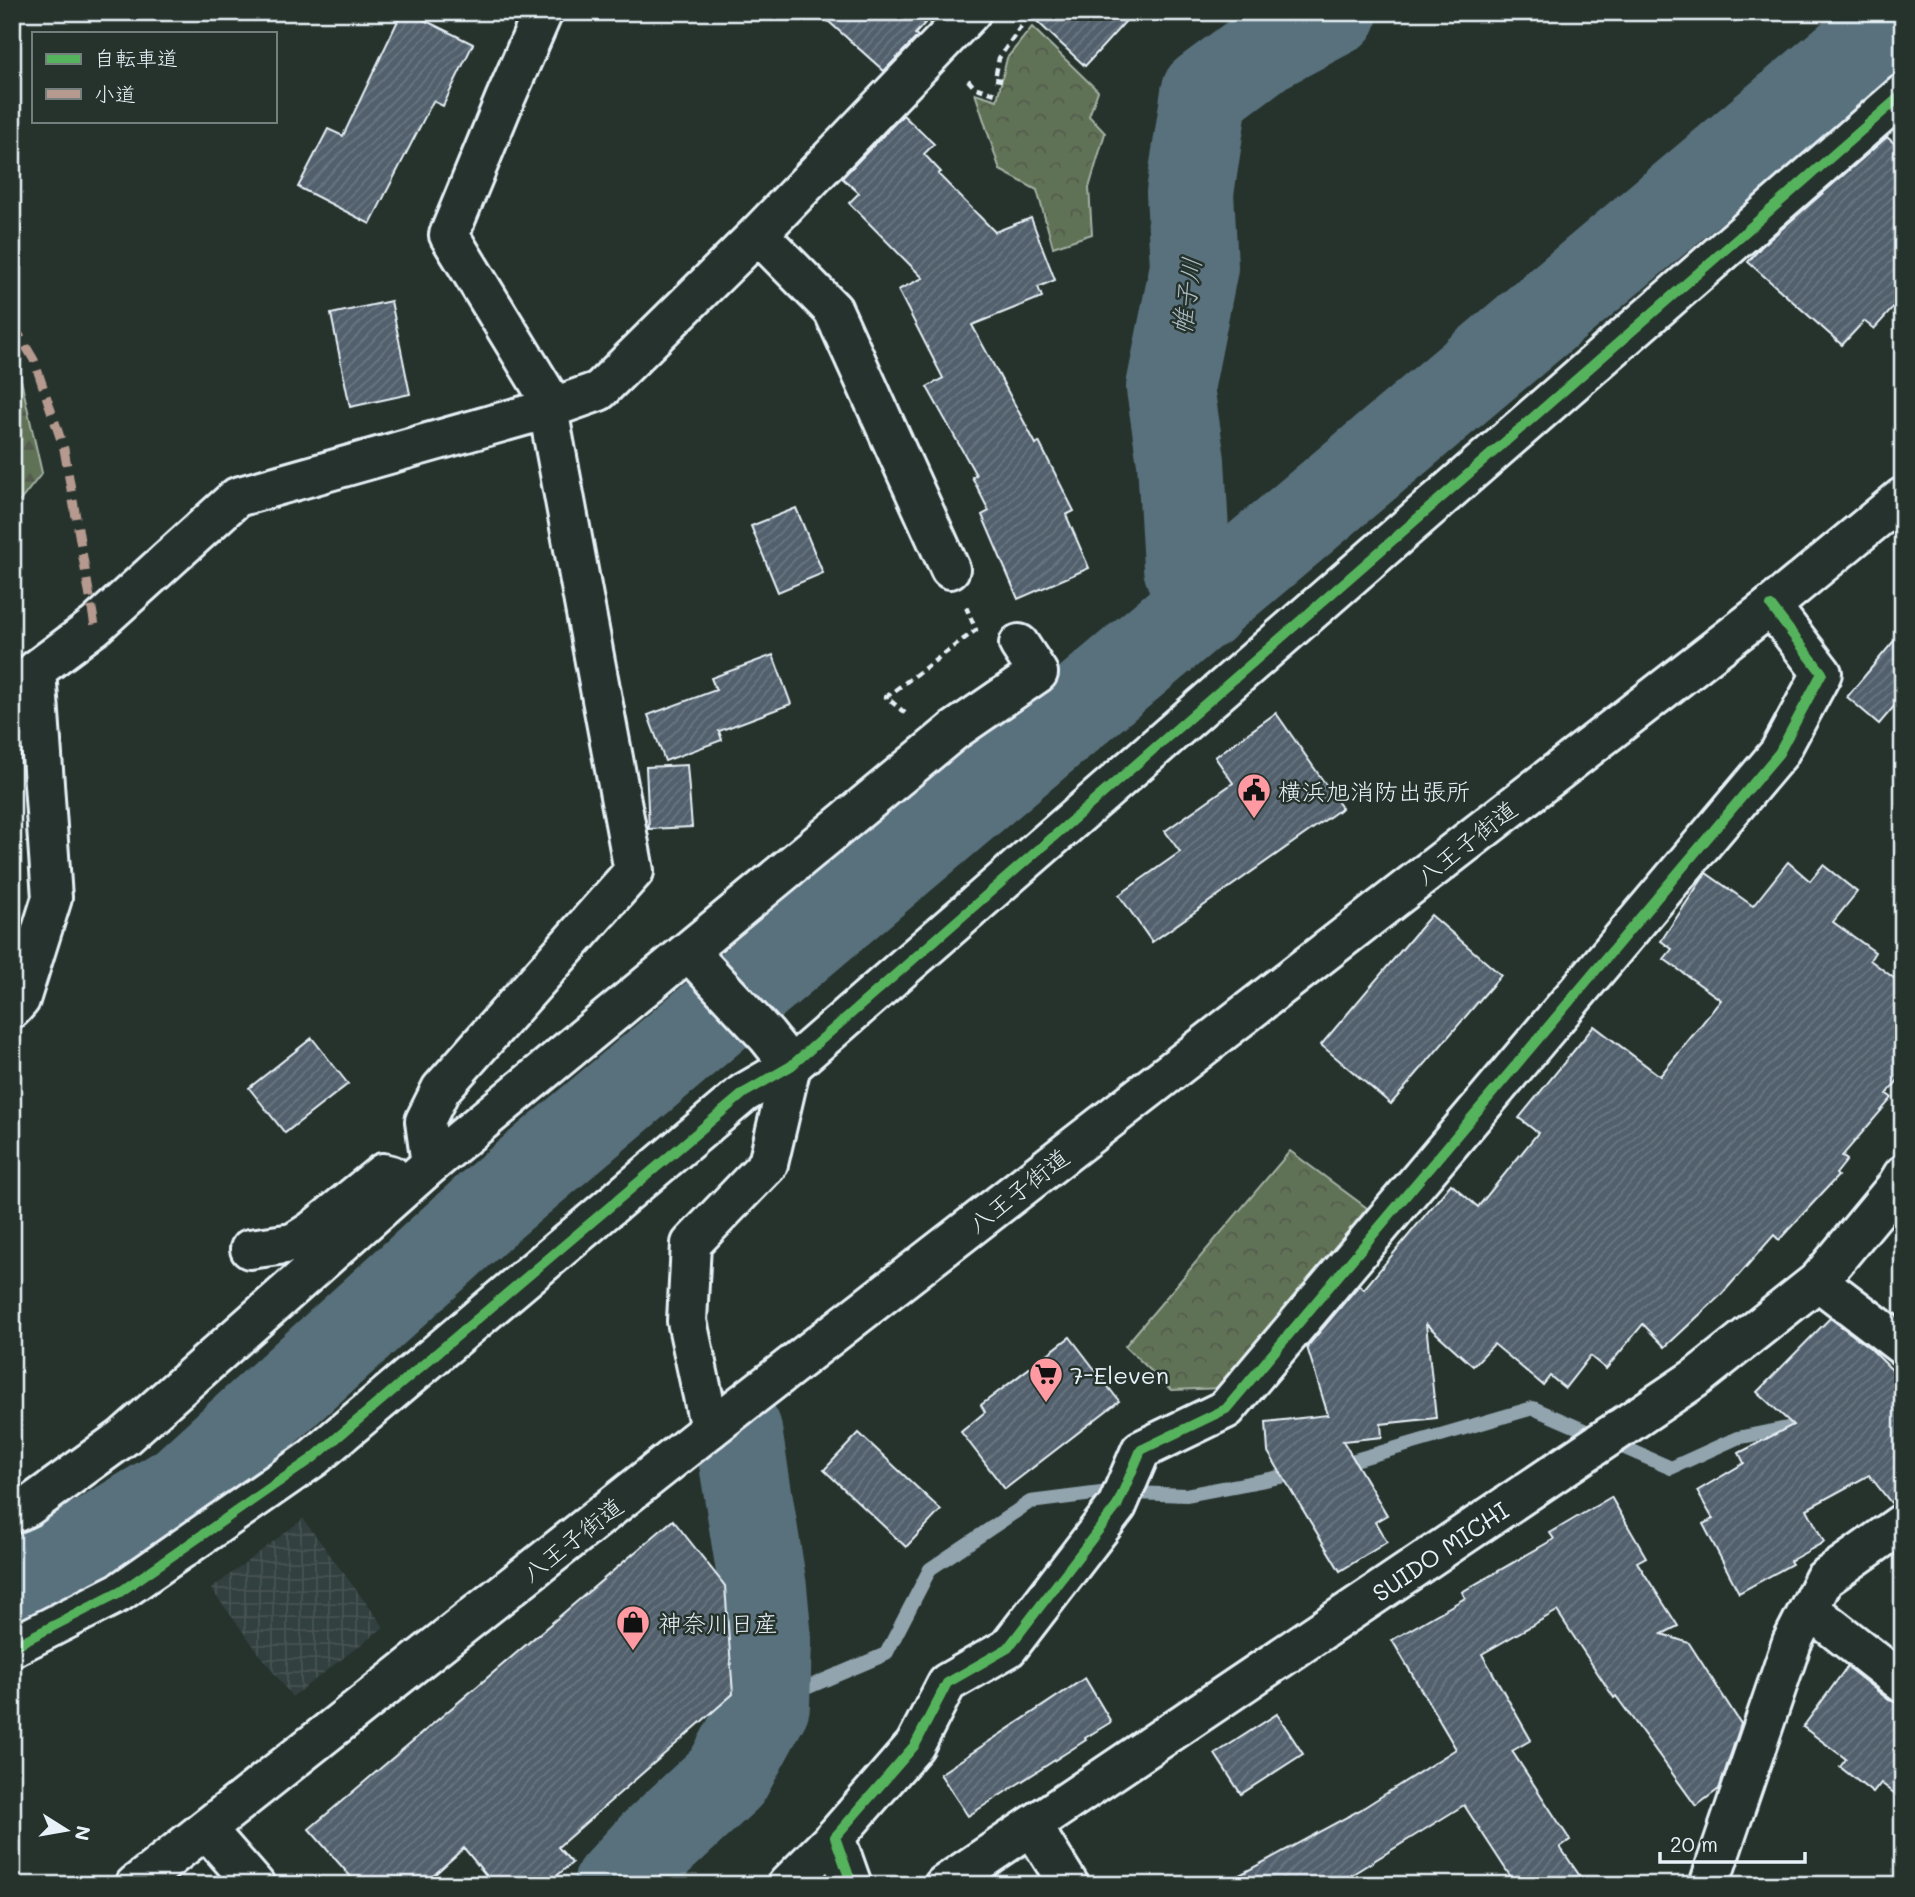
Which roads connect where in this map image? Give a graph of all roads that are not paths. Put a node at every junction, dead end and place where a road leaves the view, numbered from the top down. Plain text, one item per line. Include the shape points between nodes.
1 (544, 12) edge
2 (971, 12) edge
3 (1903, 94) edge
4 (758, 234) junction
5 (551, 408) junction
6 (1903, 497) edge
7 (950, 569) road end
8 (1771, 606) junction
9 (1019, 644) dead end
10 (24, 672) edge
11 (695, 959) junction
12 (12, 1009) edge
13 (791, 1066) junction
14 (423, 1172) junction
15 (1903, 1175) edge
16 (250, 1249) dead end
17 (1818, 1280) junction
18 (1903, 1346) edge
19 (710, 1429) junction
20 (12, 1514) edge
21 (1903, 1523) edge
22 (1810, 1609) junction
23 (12, 1647) edge
24 (1903, 1683) edge
25 (1032, 1826) junction
26 (206, 1829) junction
27 (835, 1837) junction
28 (135, 1885) edge
29 (255, 1885) edge
30 (787, 1885) edge
31 (852, 1885) edge
32 (944, 1885) edge
33 (1069, 1885) edge
34 (1709, 1885) edge

1 - 5 main road via 450,235
2 - 4 main road
3 - 13 main road
4 - 5 main road via 599,391
4 - 7 main road via 833,310
5 - 10 main road via 237,496 94,626
5 - 14 main road via 634,871 441,1090 425,1121
6 - 8 main road, 八王子街道
8 - 19 main road, 八王子街道
8 - 27 main road via 1822,673 1779,753 1226,1409 1141,1450 1117,1506 1008,1648 947,1684 915,1745
9 - 11 main road via 1038,673 955,730
10 - 12 main road via 52,898 20,1000
11 - 13 main road
11 - 14 main road
13 - 19 main road via 768,1164 691,1244 687,1321
13 - 23 main road via 744,1093 313,1458 120,1592
14 - 16 main road via 383,1173 293,1243
14 - 20 main road via 124,1437
15 - 17 main road, SUIDO MICHI
17 - 18 main road
17 - 25 main road, SUIDO MICHI via 1697,1377
19 - 26 main road, 八王子街道
21 - 22 main road via 1824,1579
22 - 24 main road
22 - 34 main road via 1793,1642
25 - 32 main road, SUIDO MICHI
25 - 33 main road
26 - 28 main road, 八王子街道
26 - 29 main road
27 - 30 main road
27 - 31 main road

